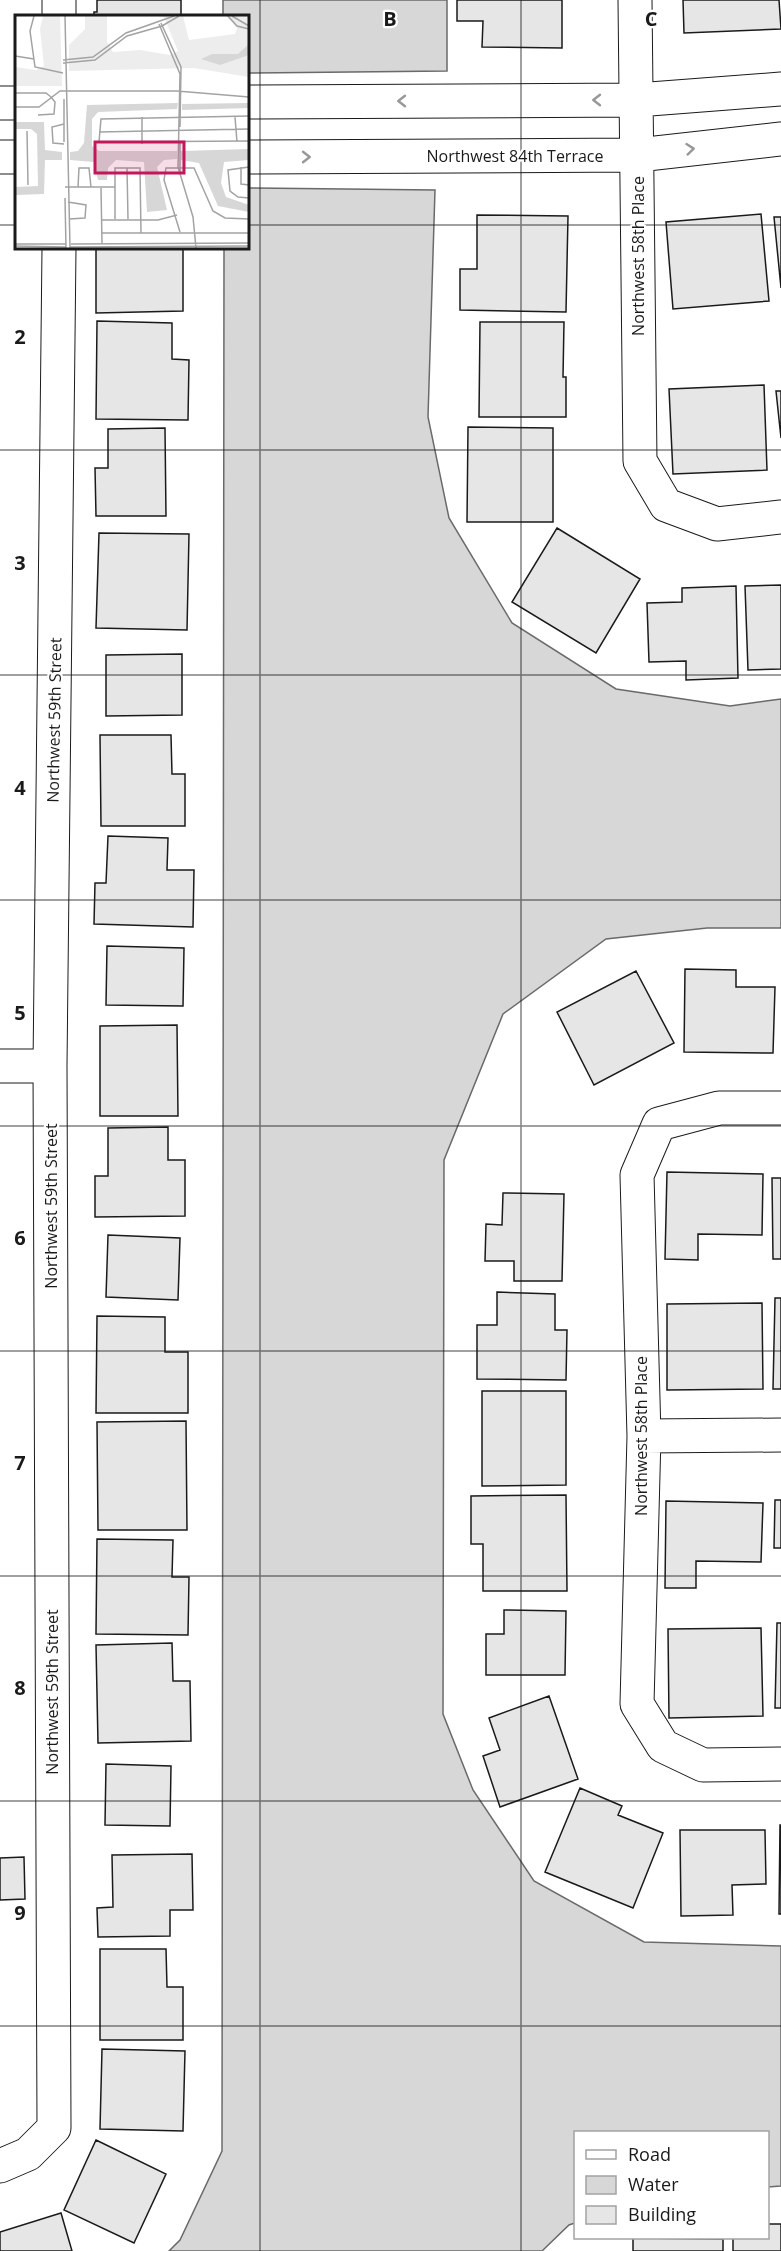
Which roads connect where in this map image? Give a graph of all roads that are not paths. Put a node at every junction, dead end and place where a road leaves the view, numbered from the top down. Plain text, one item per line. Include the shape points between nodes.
1 (635, 0) edge
2 (781, 89) edge
3 (637, 100) junction
4 (249, 102) edge
5 (781, 140) edge
6 (638, 155) junction
7 (249, 157) edge
8 (59, 249) edge
9 (781, 517) edge
10 (0, 1066) edge
11 (50, 1066) junction
12 (781, 1108) edge
13 (781, 1435) edge
14 (644, 1436) junction
15 (781, 1764) edge
16 (14, 2160) edge

1 - 3 street, Northwest 58th Place
2 - 3 street
3 -> 4 street
3 - 6 street, Northwest 58th Place
6 -> 5 street, Northwest 84th Terrace
7 -> 6 street, Northwest 84th Terrace
6 - 9 street, Northwest 58th Place via 640,461 666,505 717,524
8 - 11 street, Northwest 59th Street
10 - 11 street
11 - 16 street, Northwest 59th Street via 54,2128
12 - 14 street, Northwest 58th Place via 719,1108 659,1124 637,1175
13 - 14 street
14 - 15 street, Northwest 58th Place via 637,1704 663,1746 704,1765

